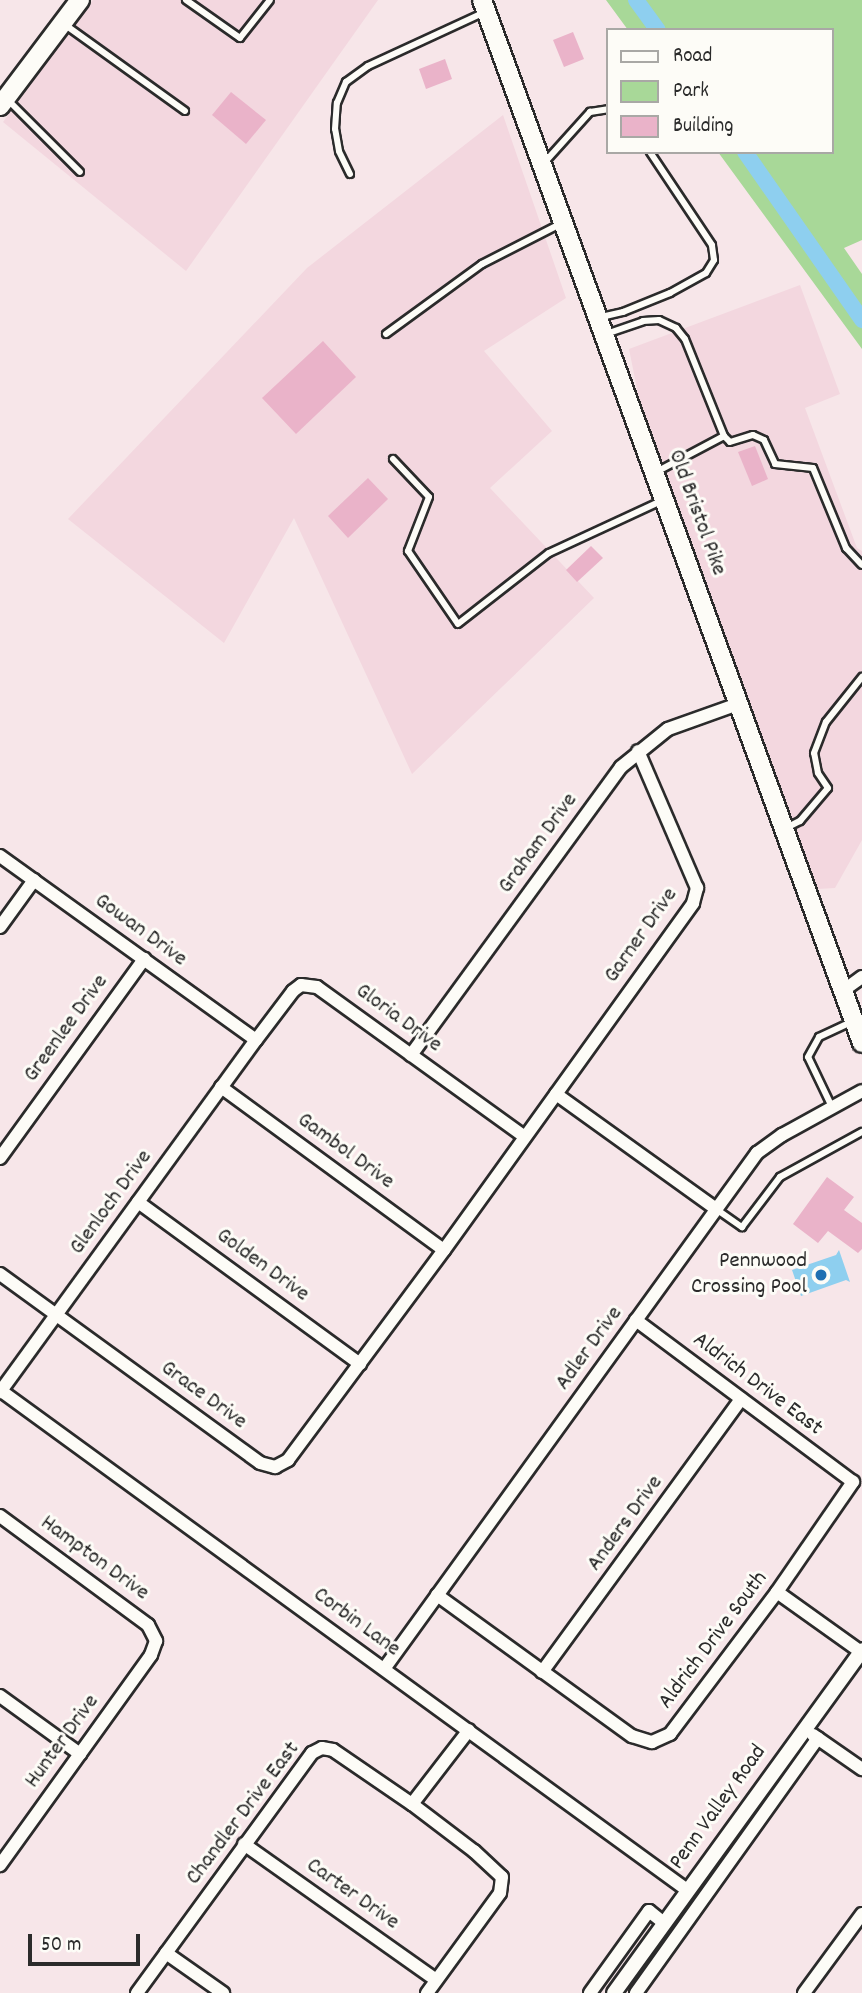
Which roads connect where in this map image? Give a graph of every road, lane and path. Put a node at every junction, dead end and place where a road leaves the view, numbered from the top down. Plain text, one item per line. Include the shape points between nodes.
1 (80, 0) edge
2 (187, 0) edge
3 (270, 0) edge
4 (484, 6) edge
5 (63, 23) junction
6 (3, 102) edge
7 (606, 109) edge
8 (185, 111) dead end
9 (651, 154) edge
10 (543, 165) junction
11 (80, 172) dead end
12 (350, 174) dead end
13 (564, 222) junction
14 (602, 326) junction
15 (386, 334) dead end
16 (724, 436) junction
17 (393, 459) dead end
18 (655, 472) junction
19 (665, 499) junction
20 (862, 565) edge
21 (862, 677) edge
22 (738, 704) junction
23 (638, 751) junction
24 (784, 829) junction
25 (0, 856) edge
26 (34, 880) junction
27 (0, 927) edge
28 (144, 960) junction
29 (862, 977) edge
30 (844, 990) junction
31 (854, 1021) junction
32 (256, 1040) junction
33 (862, 1043) edge
34 (411, 1055) junction
35 (221, 1087) junction
36 (862, 1091) edge
37 (556, 1094) junction
38 (832, 1107) junction
39 (862, 1132) edge
40 (525, 1138) junction
41 (0, 1158) edge
42 (138, 1202) junction
43 (716, 1209) junction
44 (444, 1250) junction
45 (0, 1274) edge
46 (57, 1316) junction
47 (636, 1320) junction
48 (360, 1364) junction
49 (0, 1391) edge
50 (741, 1399) junction
51 (853, 1482) joint
52 (0, 1517) edge
53 (776, 1592) junction
54 (437, 1595) junction
55 (156, 1641) joint
56 (861, 1651) edge
57 (384, 1669) junction
58 (542, 1672) junction
59 (0, 1696) edge
60 (804, 1728) junction
61 (469, 1730) junction
62 (818, 1738) junction
63 (80, 1754) junction
64 (862, 1769) edge
65 (412, 1804) junction
66 (244, 1844) junction
67 (0, 1866) edge
68 (687, 1890) junction
69 (862, 1914) edge
70 (664, 1923) junction
71 (166, 1953) junction
72 (436, 1980) junction
73 (137, 1993) edge
74 (223, 1993) edge
75 (427, 1993) edge
76 (590, 1993) edge
77 (614, 1993) edge
78 (636, 1993) edge
79 (804, 1993) edge

1 - 5 main road
2 - 3 lane via 240,37
4 - 10 main road, Old Bristol Pike
4 - 12 lane via 346,82 337,103 335,128
5 - 6 main road
5 - 8 lane
6 - 11 lane
7 - 10 lane via 590,112
9 - 14 lane via 712,245 714,260 706,274
10 - 13 main road, Old Bristol Pike
13 - 14 main road, Old Bristol Pike
13 - 15 lane via 482,264
14 - 16 lane via 659,320 676,328 685,339
14 - 18 main road, Old Bristol Pike
16 - 18 lane
16 - 20 lane via 730,442 753,435 764,440 775,464 813,468 846,548
17 - 19 lane via 429,497 408,551 458,624 549,553
18 - 19 main road, Old Bristol Pike
19 - 22 main road, Old Bristol Pike
21 - 24 lane via 827,722 814,753 828,788 800,821
22 - 23 street, Graham Drive via 668,729
22 - 24 main road, Old Bristol Pike
23 - 34 street, Graham Drive via 621,767
23 - 37 street, Garner Drive via 697,894
24 - 30 main road, Old Bristol Pike
25 - 26 street, Gowan Drive
26 - 27 street
26 - 28 street, Gowan Drive
28 - 32 street, Gowan Drive
28 - 41 street, Greenlee Drive
29 - 30 street
30 - 31 main road, Old Bristol Pike
31 - 33 main road, Old Bristol Pike
31 - 38 lane via 819,1037 808,1057
32 - 34 street, Gloria Drive via 293,991 307,984 317,986
32 - 35 street, Glenloch Drive
34 - 40 street, Gloria Drive
35 - 42 street, Glenloch Drive
35 - 44 street, Gambol Drive
36 - 38 street, Adler Drive
37 - 40 street, Garner Drive
37 - 43 street
38 - 43 street, Adler Drive via 766,1144
39 - 43 lane via 780,1177 742,1227
40 - 44 street, Garner Drive
42 - 46 street, Glenloch Drive
42 - 48 street, Golden Drive
43 - 47 street, Adler Drive
44 - 48 street, Garner Drive
45 - 46 street, Grace Drive
46 - 48 street, Grace Drive via 268,1467 288,1460
46 - 49 street, Glenloch Drive
47 - 50 street, Aldrich Drive East
47 - 54 street, Adler Drive
49 - 57 street, Corbin Lane
50 - 51 street, Aldrich Drive East
50 - 58 street, Anders Drive
51 - 53 street, Aldrich Drive South
52 - 55 street, Hampton Drive via 148,1625
53 - 56 street
53 - 58 street, Aldrich Drive South via 670,1734 657,1742 632,1735
54 - 57 street, Adler Drive
54 - 58 street
55 - 63 street, Hunter Drive via 151,1656
56 - 60 street, Penn Valley Road
57 - 61 street, Corbin Lane
59 - 63 street
60 - 62 street
60 - 68 street, Penn Valley Road
61 - 65 street
61 - 68 street, Corbin Lane
62 - 64 street
62 - 78 street
63 - 67 street, Hunter Drive
65 - 66 street, Chandler Drive East via 333,1750 322,1748 312,1753
65 - 72 street via 499,1872 503,1882 500,1893
66 - 71 street, Chandler Drive East
66 - 72 street, Carter Drive
68 - 70 street, Penn Valley Road
69 - 79 street
70 - 76 street via 649,1911
70 - 77 street, Penn Valley Road
71 - 73 street, Chandler Drive East
71 - 74 street
72 - 75 street

